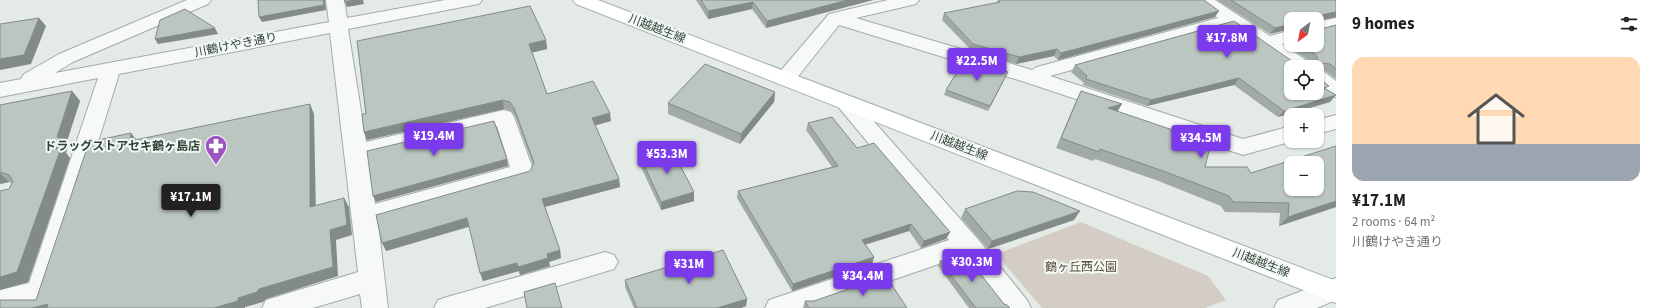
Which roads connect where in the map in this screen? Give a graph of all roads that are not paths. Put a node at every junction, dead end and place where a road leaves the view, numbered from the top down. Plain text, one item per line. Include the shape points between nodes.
1 (202, 0) edge
2 (335, 0) edge
3 (473, 0) edge
4 (582, 0) edge
5 (910, 0) edge
6 (1206, 0) edge
7 (835, 18) junction
8 (1233, 20) junction
9 (1336, 23) edge
10 (339, 26) junction
11 (1324, 26) edge
12 (1284, 38) edge
13 (1267, 43) junction
14 (1292, 60) edge
15 (112, 69) junction
16 (1035, 78) junction
17 (785, 79) junction
18 (1324, 82) edge
19 (20, 86) junction
20 (0, 90) edge
21 (1336, 90) edge
22 (847, 104) junction
23 (1336, 122) edge
24 (1324, 125) edge
25 (1284, 136) edge
26 (357, 152) junction
27 (365, 216) junction
28 (967, 244) junction
29 (605, 262) dead end
30 (373, 279) junction
31 (1335, 290) edge
32 (36, 300) edge
33 (0, 302) edge
34 (1291, 306) edge
35 (275, 308) edge
36 (375, 308) edge
37 (447, 308) edge
38 (778, 308) edge
39 (1018, 308) edge

1 - 19 street via 66,58
2 - 10 street
3 - 10 street, 川鶴けやき通り
4 - 17 main road, 川越越生線
5 - 7 street
6 - 8 street
7 - 16 street
7 - 17 street
8 - 13 street
8 - 16 street via 1044,70
9 - 11 street
10 - 15 street, 川鶴けやき通り
10 - 26 street
12 - 13 street
13 - 14 street
15 - 19 street, 川鶴けやき通り
15 - 32 street
16 - 25 street via 1243,148
17 - 22 main road, 川越越生線
18 - 21 street
19 - 20 street, 川鶴けやき通り
22 - 28 street
22 - 31 main road, 川越越生線
23 - 24 street
26 - 27 street
26 - 27 street via 504,116 523,172
27 - 30 street
28 - 38 street
28 - 39 street
29 - 37 street
30 - 35 street
30 - 36 street
31 - 34 street
32 - 33 street

